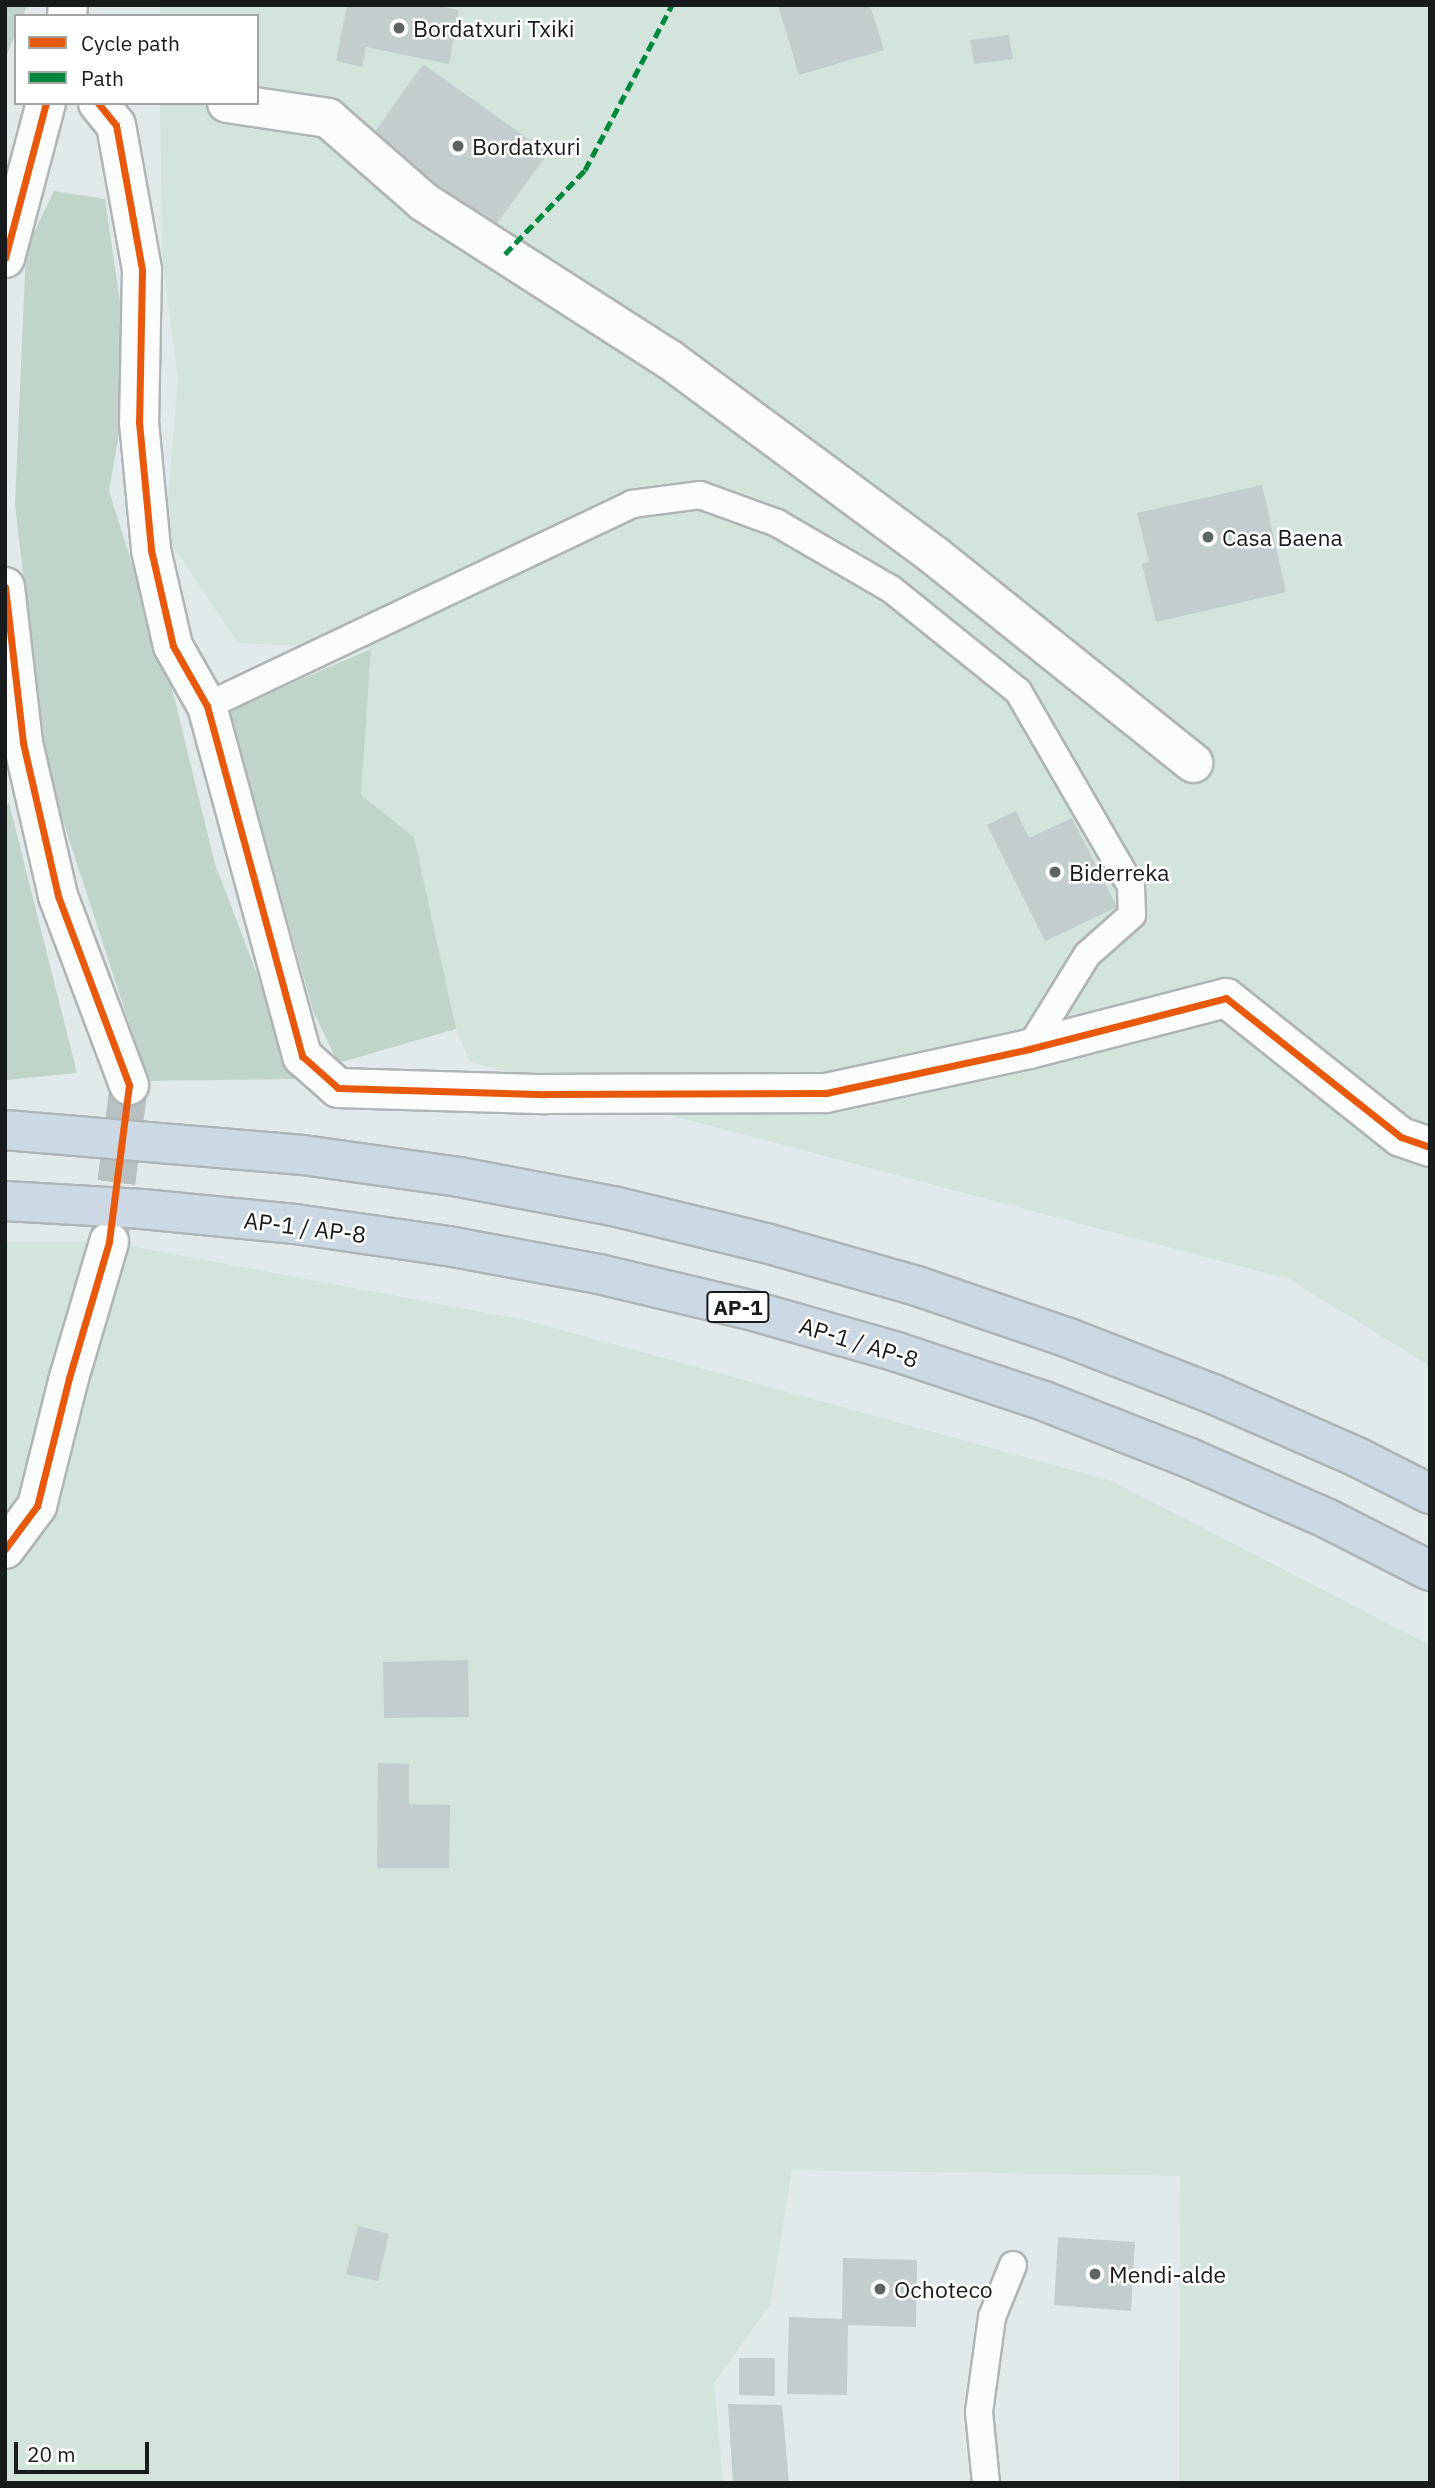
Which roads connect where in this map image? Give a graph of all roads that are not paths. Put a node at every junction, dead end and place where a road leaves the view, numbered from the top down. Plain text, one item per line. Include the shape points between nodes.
1 (45, 105) edge
2 (99, 105) edge
3 (240, 105) edge
4 (5, 258) edge
5 (5, 587) edge
6 (207, 706) junction
7 (1193, 763) dead end
8 (1029, 1049) junction
9 (129, 1085) tunnel mouth
10 (5, 1130) edge
11 (1430, 1147) edge
12 (5, 1201) edge
13 (109, 1242) tunnel mouth
14 (1430, 1494) edge
15 (5, 1549) edge
16 (1430, 1572) edge
17 (1013, 2265) dead end
18 (986, 2483) edge

1 - 4 street
2 - 6 street via 116,125 142,270 139,422 151,551 173,646
3 - 7 street via 328,118 424,202 669,359 913,540
5 - 9 street via 23,743 58,896
6 - 8 street via 302,1056 338,1088 545,1094 826,1093
6 - 8 lane via 632,504 701,495 777,523 891,589 1018,691 1131,886 1132,915 1087,955
8 - 11 street via 1226,998 1401,1137
10 - 14 highway via 290,1153 446,1175 614,1206 766,1243 917,1286 1066,1336 1213,1394
12 - 16 highway, AP-1 / AP-8 / AP-1 via 281,1222 435,1244 599,1274 750,1310 897,1352 1055,1406 1316,1514
13 - 15 street via 37,1506
17 - 18 lane via 992,2317 979,2412

